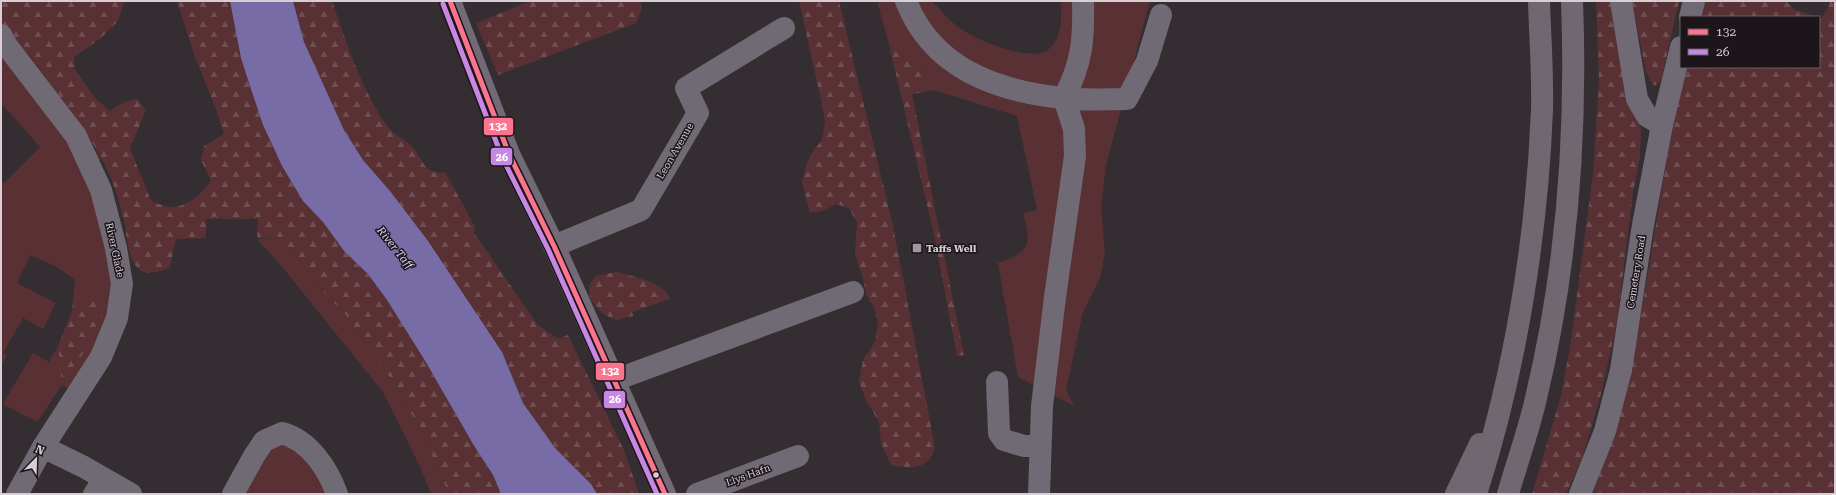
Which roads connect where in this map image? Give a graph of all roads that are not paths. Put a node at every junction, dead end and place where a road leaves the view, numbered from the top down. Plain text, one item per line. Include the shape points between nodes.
1 (450, 1) edge
2 (906, 1) edge
3 (1083, 1) edge
4 (1539, 1) edge
5 (1572, 1) edge
6 (1621, 1) edge
7 (1694, 1) edge
8 (1161, 15) dead end
9 (1690, 16) edge
10 (784, 28) dead end
11 (1, 35) edge
12 (1680, 51) edge
13 (1064, 98) junction
14 (1662, 125) junction
15 (554, 246) junction
16 (853, 292) dead end
17 (615, 380) junction
18 (997, 382) dead end
19 (1506, 387) junction
20 (1040, 446) junction
21 (43, 447) junction
22 (798, 456) dead end
23 (99, 486) edge
24 (18, 494) edge
25 (131, 494) edge
26 (233, 494) edge
27 (337, 494) edge
28 (665, 494) edge
29 (697, 494) edge
30 (1039, 494) edge
31 (1456, 494) edge
32 (1476, 494) edge
33 (1508, 494) edge
34 (1580, 494) edge

1 - 15 main road via 509,154
2 - 13 street via 928,41 944,56 966,70 1009,88
3 - 13 street via 1083,45 1079,66
4 - 19 highway via 1542,109 1535,207 1522,303
5 - 33 highway via 1572,128 1567,204 1554,314 1536,399
6 - 14 street via 1637,98 1647,116
7 - 9 street
8 - 13 street via 1147,61 1127,99
10 - 15 street, Leon Avenue via 686,88 698,113 641,210
11 - 21 street, River Glade via 76,136 102,190 121,270 122,295 111,336
12 - 14 street, Cemetery Road
13 - 20 street via 1074,129 1075,156 1055,297 1042,406
14 - 34 street, Cemetery Road via 1643,225 1621,370 1605,432
15 - 17 main road
16 - 17 street
17 - 28 main road
18 - 20 street via 999,433 1004,440 1013,443
19 - 31 highway
19 - 32 highway
20 - 30 street
21 - 23 street
21 - 24 street, River Glade
22 - 29 street, Llys Hafn
23 - 25 street
26 - 27 street via 264,441 282,433 306,444 318,459

